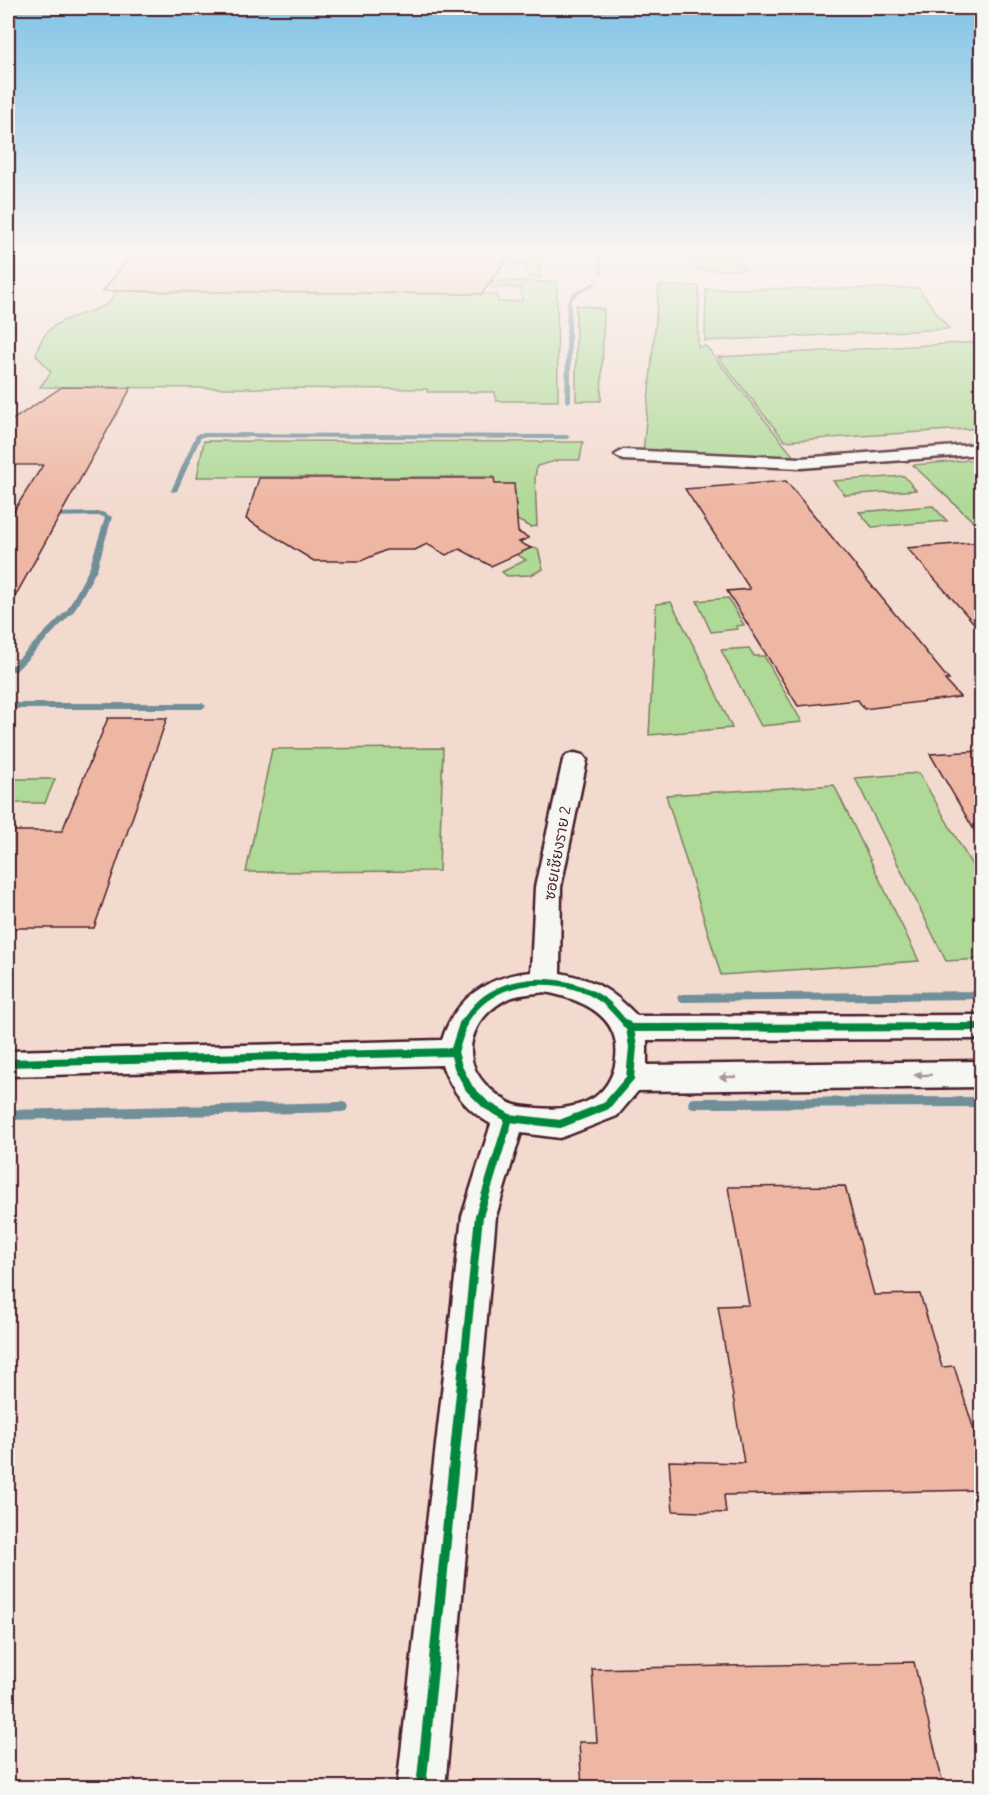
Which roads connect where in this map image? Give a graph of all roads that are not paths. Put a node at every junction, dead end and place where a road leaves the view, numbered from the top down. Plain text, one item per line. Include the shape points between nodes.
1 (981, 449) edge
2 (623, 456) dead end
3 (575, 760) dead end
4 (545, 981) junction
5 (981, 1027) edge
6 (630, 1028) junction
7 (454, 1052) junction
8 (8, 1063) edge
9 (981, 1074) edge
10 (630, 1078) junction
11 (509, 1118) junction
12 (421, 1788) edge

1 - 2 street via 801,463
3 - 4 street, ซอยเชียงราย 2 via 548,887
4 - 6 street via 576,987 604,1001
4 - 7 street via 495,992 476,1006 462,1025
5 - 6 street
6 - 10 street
7 - 8 street
7 - 11 street via 469,1088 486,1105
9 -> 10 street
10 - 11 street via 606,1106 560,1124
11 - 12 street via 479,1216

